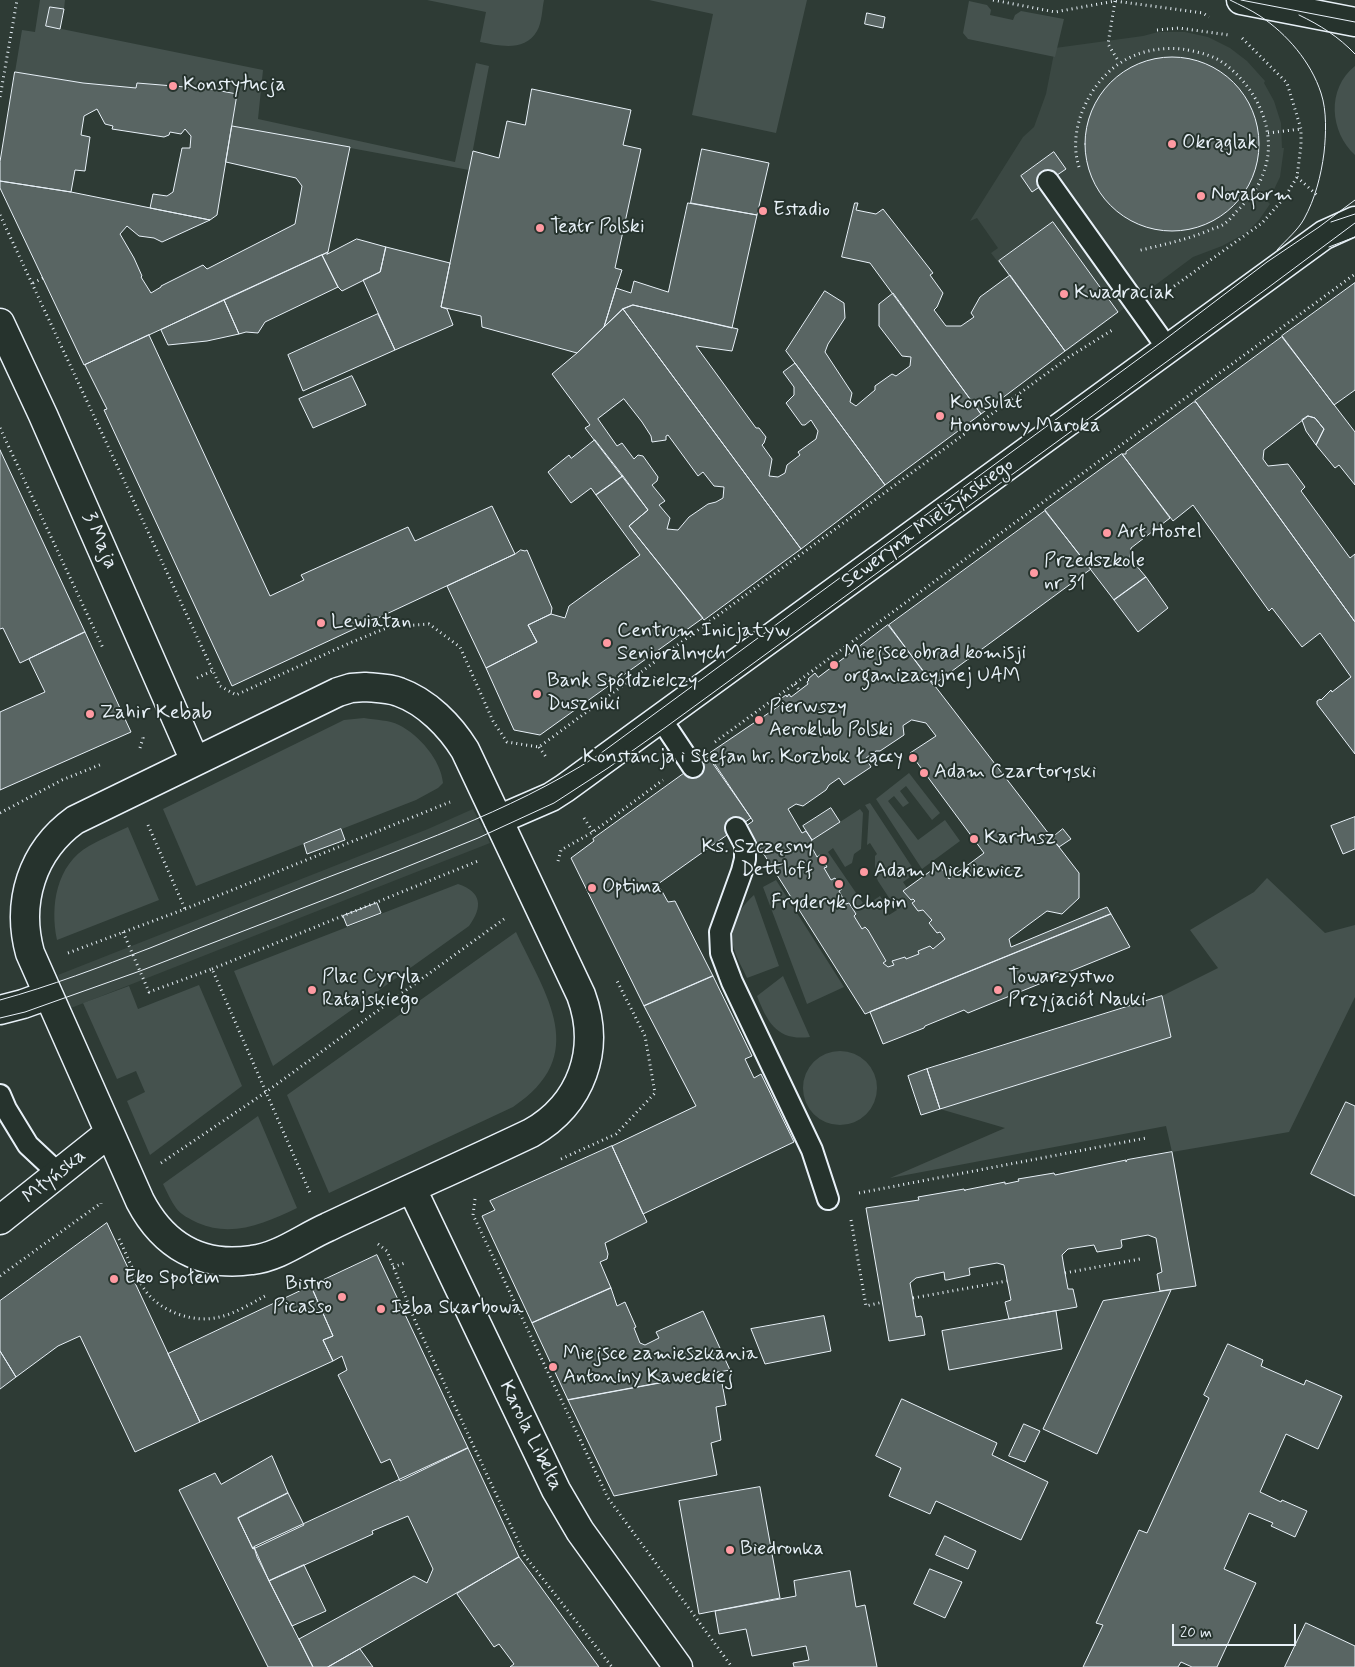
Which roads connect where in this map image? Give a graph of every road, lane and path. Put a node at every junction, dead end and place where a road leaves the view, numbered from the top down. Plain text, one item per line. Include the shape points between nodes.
1 (17, 0) edge
2 (994, 0) edge
3 (1241, 0) edge
4 (1115, 1) edge
5 (1211, 18) dead end
6 (1355, 22) edge
7 (1157, 30) dead end
8 (1233, 36) dead end
9 (1242, 37) dead end
10 (1119, 62) junction
11 (0, 97) edge
12 (1301, 129) junction
13 (1268, 134) junction
14 (1080, 171) dead end
15 (1298, 177) junction
16 (1048, 181) dead end
17 (1310, 187) dead end
18 (0, 215) edge
19 (1355, 221) edge
20 (1140, 258) dead end
21 (1355, 274) edge
22 (43, 278) dead end
23 (33, 283) junction
24 (1142, 312) junction
25 (0, 323) edge
26 (1168, 348) junction
27 (0, 428) edge
28 (753, 584) dead end
29 (756, 589) junction
30 (106, 653) dead end
31 (795, 684) junction
32 (799, 690) dead end
33 (661, 719) junction
34 (140, 730) dead end
35 (133, 751) dead end
36 (110, 761) dead end
37 (195, 761) junction
38 (691, 764) junction
39 (452, 801) dead end
40 (0, 813) edge
41 (498, 820) junction
42 (147, 822) dead end
43 (736, 828) dead end
44 (479, 860) dead end
45 (558, 863) dead end
46 (535, 898) junction
47 (185, 909) junction
48 (123, 932) junction
49 (65, 954) dead end
50 (212, 969) junction
51 (614, 976) dead end
52 (48, 994) junction
53 (0, 1010) edge
54 (266, 1092) junction
55 (0, 1095) edge
56 (109, 1133) junction
57 (1146, 1138) dead end
58 (556, 1161) dead end
59 (157, 1166) dead end
60 (59, 1174) junction
61 (412, 1189) junction
62 (857, 1194) dead end
63 (312, 1196) dead end
64 (475, 1198) dead end
65 (828, 1199) dead end
66 (105, 1212) dead end
67 (850, 1214) dead end
68 (0, 1220) edge
69 (118, 1238) dead end
70 (376, 1242) dead end
71 (1140, 1259) dead end
72 (405, 1263) dead end
73 (393, 1267) junction
74 (1065, 1273) dead end
75 (0, 1276) edge
76 (1007, 1282) dead end
77 (273, 1292) dead end
78 (912, 1298) dead end
79 (882, 1302) dead end
80 (612, 1667) edge
81 (678, 1667) edge
82 (732, 1667) edge

1 - 11 path
2 - 4 path via 1055,12
3 - 6 street
4 - 5 path via 1203,14
4 - 10 path via 1108,44
7 - 8 path via 1179,28
9 - 12 path via 1287,83
10 - 13 path via 1142,51 1167,48 1194,51 1218,59 1249,88 1260,107
10 - 14 path via 1088,96 1080,117 1075,139
12 - 13 path
12 - 15 path
13 - 20 path via 1268,157 1263,175 1250,198 1237,212 1223,224 1192,238 1136,251
15 - 17 path
15 - 24 path via 1262,223
16 - 24 lane
18 - 23 path
19 - 26 street, Seweryna Mielżyńskiego via 1324,235
21 - 31 path
22 - 23 path
23 - 29 path via 212,671 220,686 236,695 389,628 429,624 460,648 493,721 507,742 539,747
24 - 26 lane
24 - 29 path via 1070,357
25 - 37 street, 3 Maja
26 - 33 street, Seweryna Mielżyńskiego
27 - 30 path
28 - 29 path
31 - 32 path
31 - 38 path
33 - 38 lane
33 - 41 street, Seweryna Mielżyńskiego via 551,798
34 - 35 path via 144,738 140,748
36 - 40 path via 62,780
37 - 41 street via 338,692 365,687 400,692 424,706 457,737
37 - 52 street via 75,820 41,855 27,894 24,925 30,953
38 - 45 path via 593,832 561,850
39 - 47 path
41 - 46 street
42 - 47 path
43 - 65 lane via 745,845 745,860 720,932 721,953 812,1150
44 - 50 path
46 - 54 path
46 - 61 street via 587,1010 590,1038 582,1077 561,1110 542,1126
47 - 48 path
48 - 49 path
48 - 50 path via 149,992
50 - 54 path
51 - 58 path via 645,1036 655,1093 616,1134
52 - 53 street
52 - 56 street
54 - 59 path
54 - 63 path
55 - 60 lane via 28,1145
56 - 60 street, Młyńska
56 - 61 street via 148,1218 181,1249 220,1261 265,1257
57 - 62 path
60 - 68 street, Młyńska
61 - 81 street, Karola Libelta via 556,1490 580,1531
64 - 82 path via 473,1215 608,1498
66 - 75 path via 101,1203
67 - 79 path via 866,1306
69 - 77 path via 149,1294 168,1310 191,1318 215,1318
70 - 73 path via 387,1251
71 - 74 path
72 - 73 path
73 - 80 path via 525,1556
76 - 78 path

